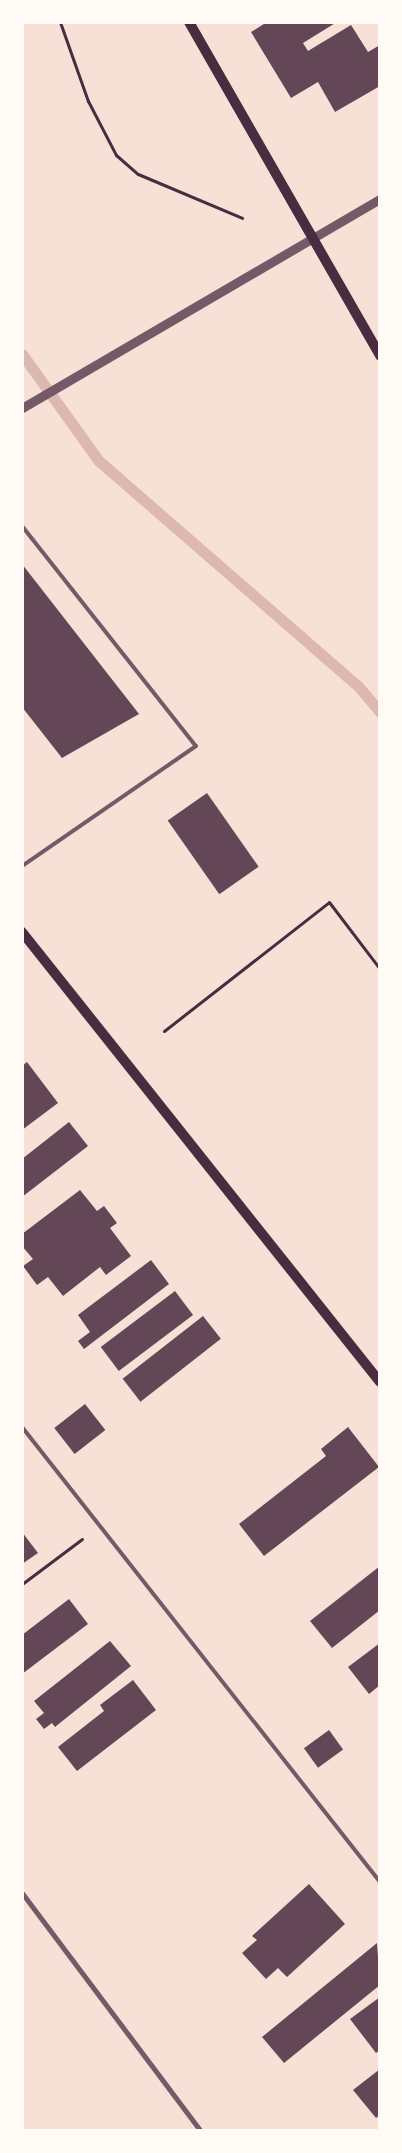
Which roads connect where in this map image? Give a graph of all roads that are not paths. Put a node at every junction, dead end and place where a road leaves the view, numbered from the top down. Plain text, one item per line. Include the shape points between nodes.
1 (189, 22) edge
2 (380, 199) edge
3 (312, 238) junction
4 (380, 356) edge
5 (22, 408) edge
6 (22, 526) edge
7 (22, 866) edge
8 (22, 932) edge
9 (380, 1382) edge
10 (22, 1427) edge
11 (380, 1882) edge
12 (22, 1893) edge
13 (200, 2130) edge

1 - 3 main road
2 - 3 street
3 - 4 main road
3 - 5 street
6 - 7 lane via 196,746
8 - 9 main road
10 - 11 lane
12 - 13 street

